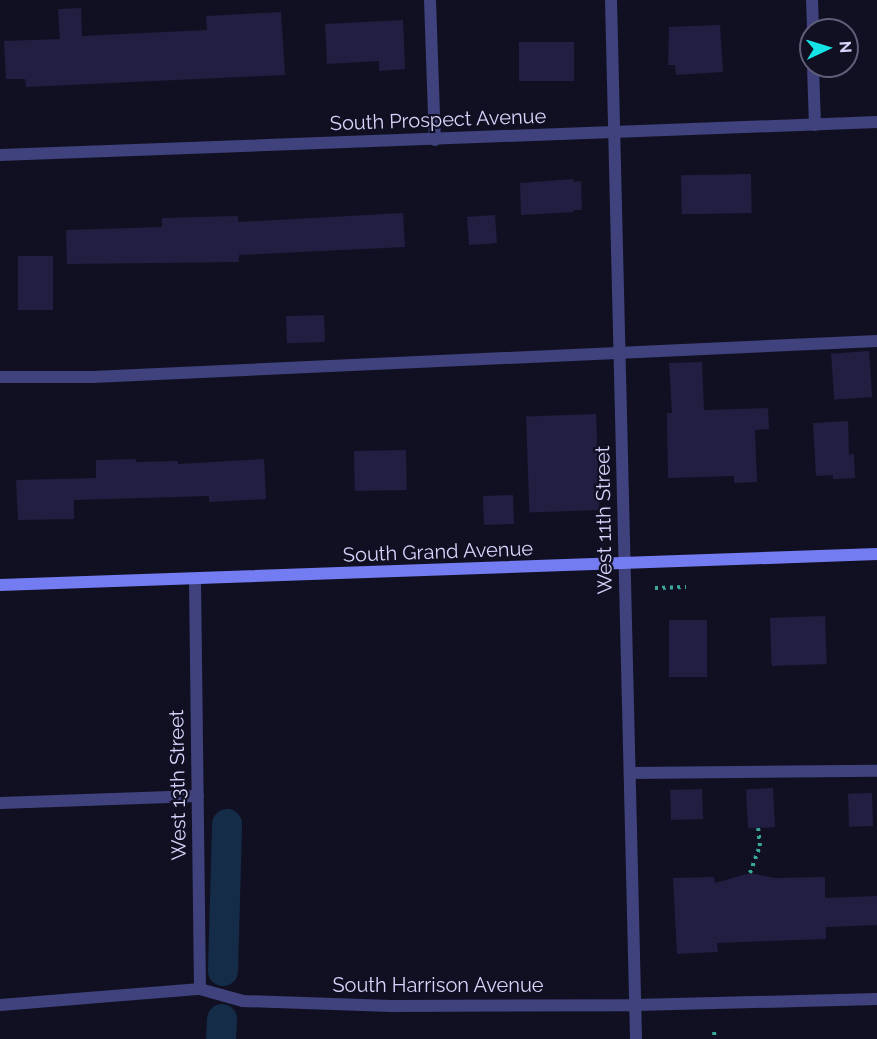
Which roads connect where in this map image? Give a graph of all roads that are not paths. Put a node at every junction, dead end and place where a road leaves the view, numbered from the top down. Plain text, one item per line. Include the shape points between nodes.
1 (430, 0) edge
2 (611, 0) edge
3 (812, 0) edge
4 (813, 18) edge
5 (813, 78) edge
6 (877, 122) edge
7 (815, 125) junction
8 (614, 134) junction
9 (435, 140) junction
10 (0, 155) edge
11 (877, 341) edge
12 (620, 353) junction
13 (0, 376) edge
14 (877, 554) edge
15 (624, 565) junction
16 (195, 580) junction
17 (0, 585) edge
18 (877, 771) edge
19 (630, 773) junction
20 (198, 796) junction
21 (0, 803) edge
22 (200, 989) junction
23 (877, 999) edge
24 (0, 1005) edge
25 (635, 1005) junction
26 (636, 1039) edge

1 - 9 street
2 - 8 street, West 11th Street
3 - 4 street
5 - 7 street
6 - 7 street, South Prospect Avenue
7 - 8 street, South Prospect Avenue
8 - 9 street, South Prospect Avenue
8 - 12 street, West 11th Street
9 - 10 street, South Prospect Avenue
11 - 12 street
12 - 13 street via 93,377
12 - 15 street, West 11th Street
14 - 15 street, South Grand Avenue
15 - 16 street, South Grand Avenue
15 - 19 street, West 11th Street
16 - 17 street, South Grand Avenue
16 - 20 street, West 13th Street
18 - 19 street
19 - 25 street, West 11th Street
20 - 21 street
20 - 22 street, West 13th Street
22 - 24 street, South Harrison Avenue
22 - 25 street, South Harrison Avenue via 243,1001 391,1006
23 - 25 street, South Harrison Avenue
25 - 26 street, West 11th Street

